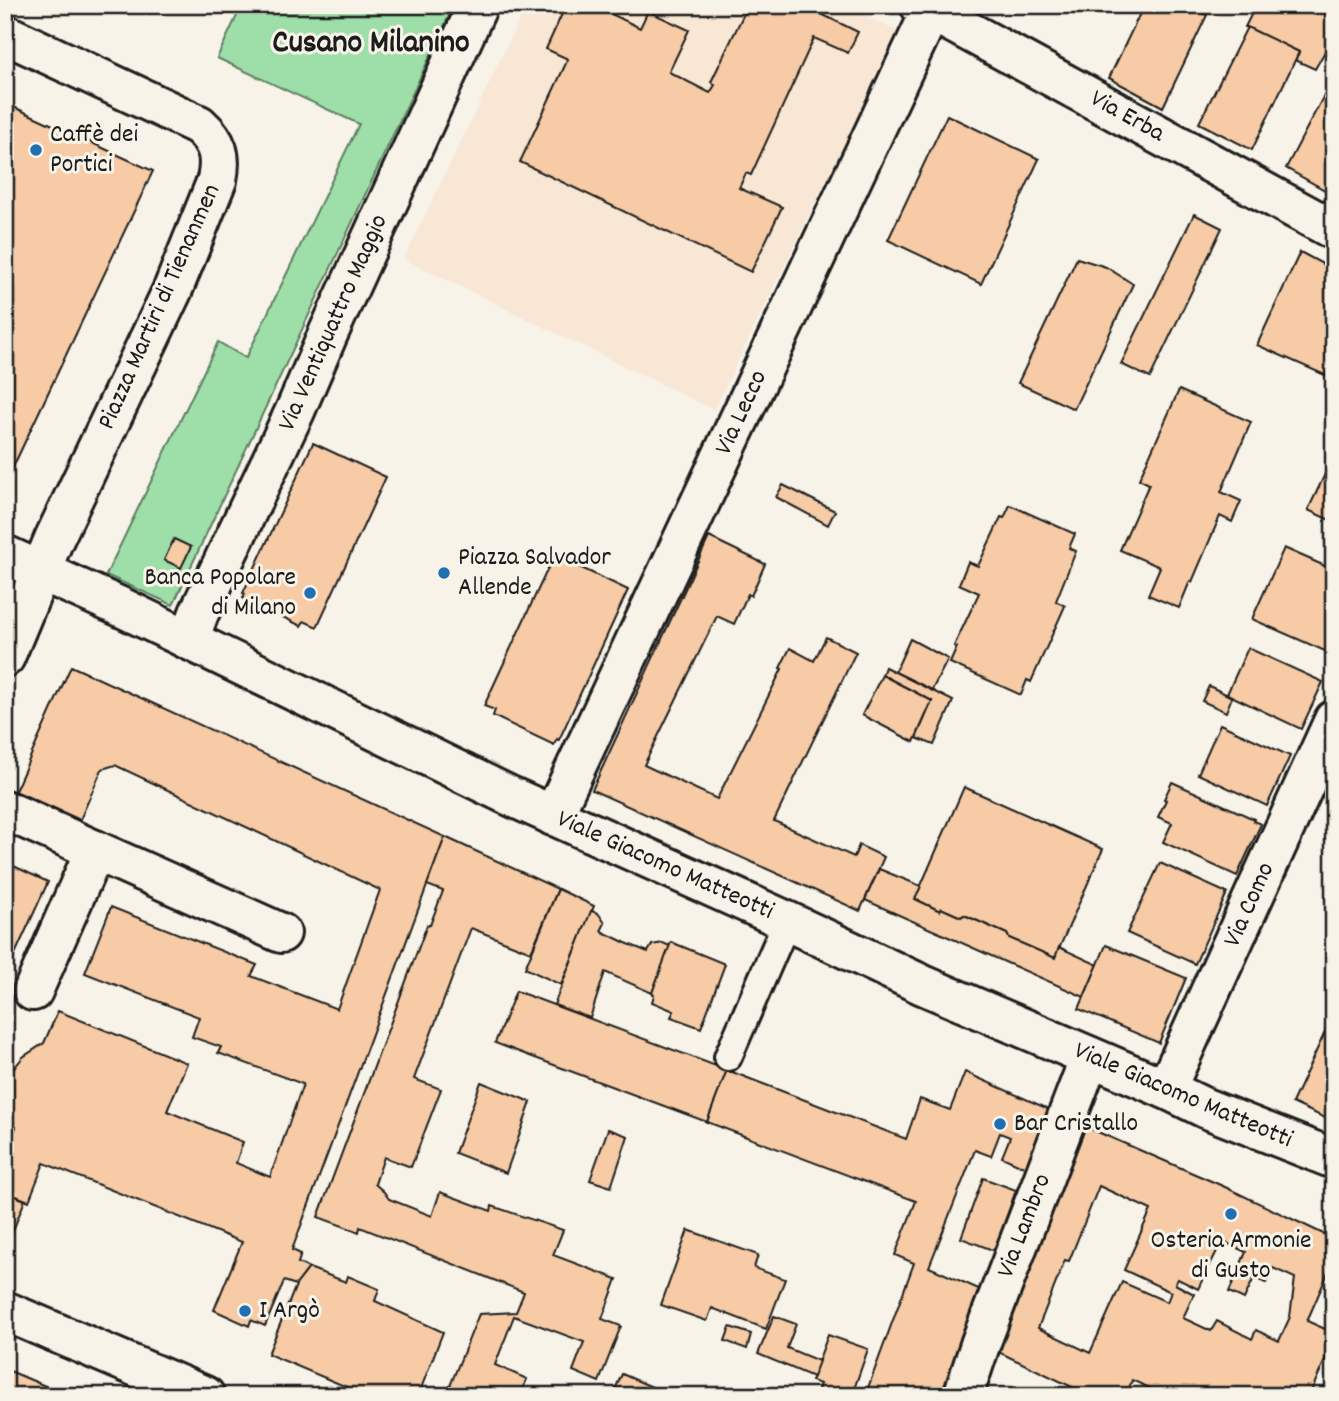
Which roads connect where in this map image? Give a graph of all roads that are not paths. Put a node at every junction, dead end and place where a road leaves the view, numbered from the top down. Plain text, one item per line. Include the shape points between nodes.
1 (478, 5) edge
2 (925, 8) edge
3 (5, 34) edge
4 (1334, 230) edge
5 (5, 555) edge
6 (41, 572) junction
7 (189, 640) junction
8 (5, 657) edge
9 (1334, 720) edge
10 (5, 810) edge
11 (553, 816) junction
12 (95, 850) junction
13 (787, 921) junction
14 (281, 933) dead end
15 (33, 991) dead end
16 (728, 1057) dead end
17 (1090, 1057) junction
18 (1166, 1089) junction
19 (1334, 1159) edge
20 (5, 1311) edge
21 (205, 1396) edge
22 (963, 1396) edge

1 - 7 street, Via Ventiquattro Maggio
2 - 4 street, Via Erba
2 - 11 street, Via Lecco
3 - 6 street, Piazza Martiri di Tienanmen via 199,125 217,147 220,165 173,289
5 - 6 street, Viale Giacomo Matteotti
6 - 7 street, Viale Giacomo Matteotti
6 - 8 street, Piazza Martiri di Tienanmen
7 - 11 street, Viale Giacomo Matteotti
9 - 18 street, Via Como
10 - 12 street
11 - 13 street, Viale Giacomo Matteotti
12 - 14 street
12 - 15 street
13 - 16 lane
13 - 17 street, Viale Giacomo Matteotti
17 - 18 street, Viale Giacomo Matteotti
17 - 22 street, Via Lambro
18 - 19 street, Viale Giacomo Matteotti
20 - 21 street

